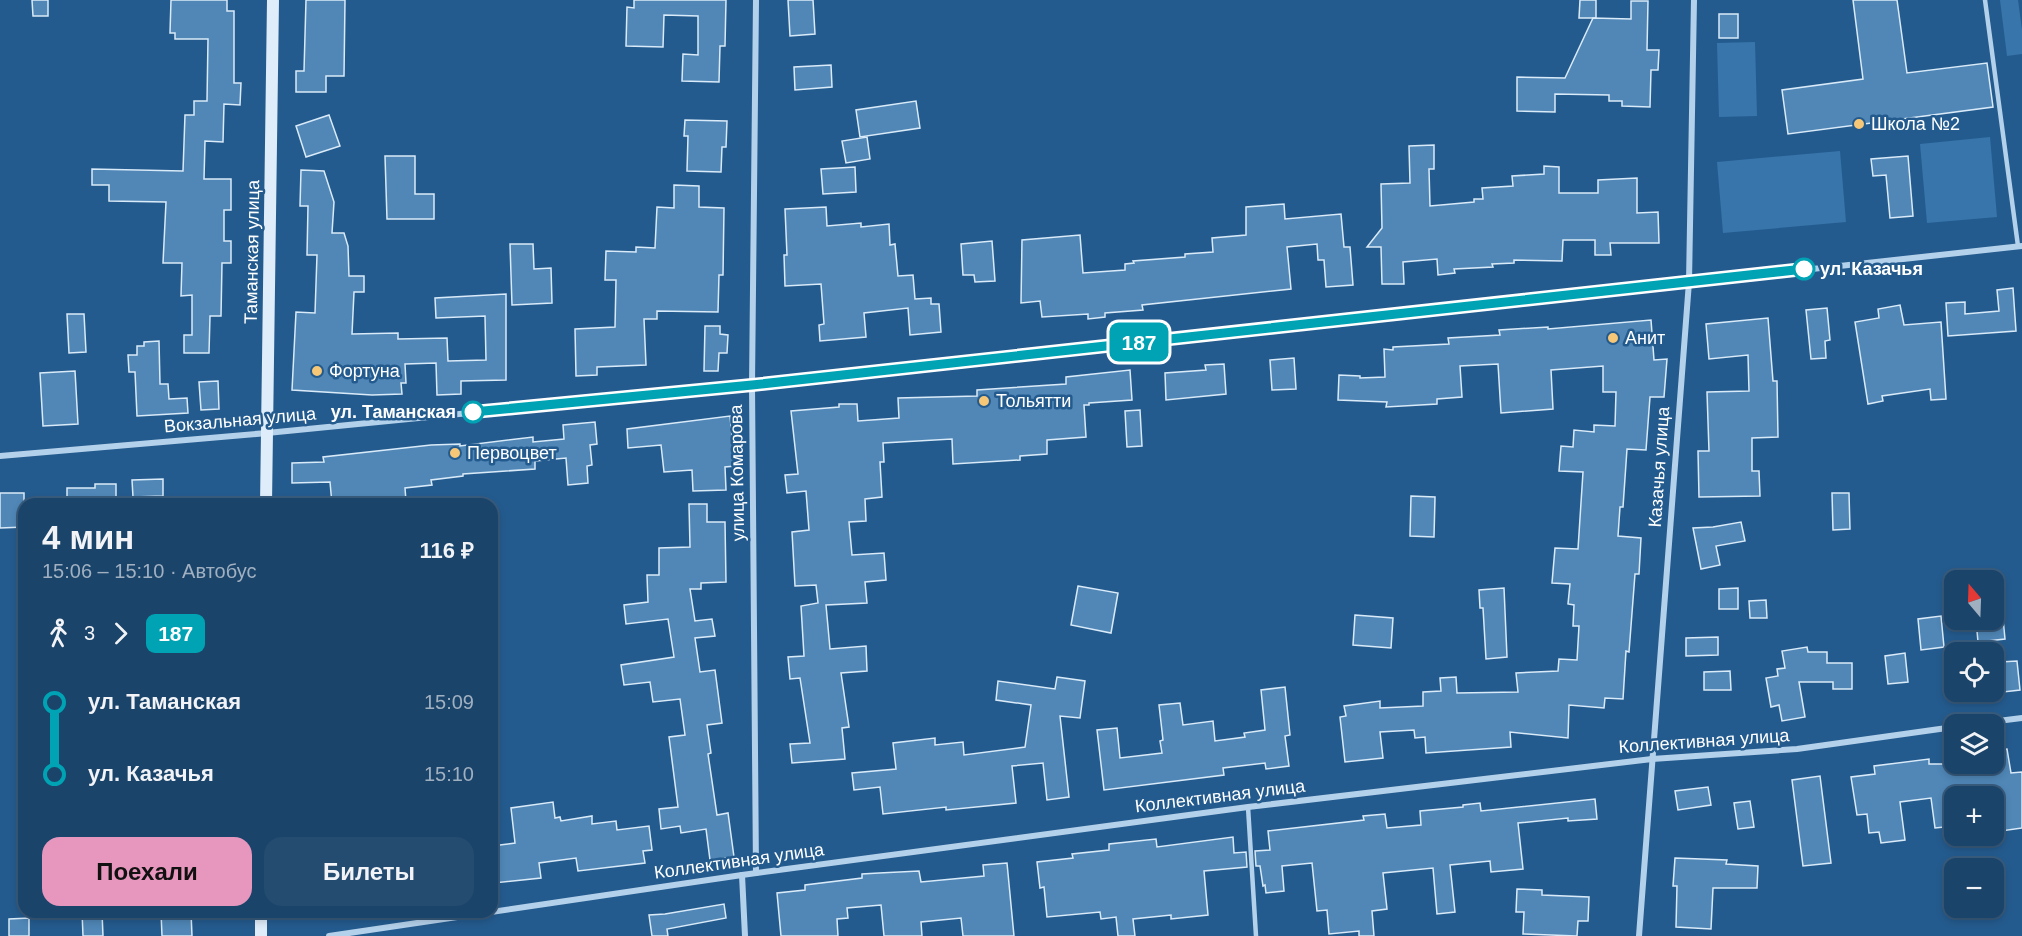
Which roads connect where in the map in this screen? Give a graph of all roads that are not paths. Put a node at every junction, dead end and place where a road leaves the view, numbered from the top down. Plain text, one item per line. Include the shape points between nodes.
1 (273, 0) edge
2 (756, 0) edge
3 (1694, 0) edge
4 (1985, 0) edge
5 (2020, 246) edge
6 (1689, 282) junction
7 (752, 385) junction
8 (267, 433) junction
9 (0, 456) edge
10 (266, 498) edge
11 (2022, 718) edge
12 (2004, 720) edge
13 (1944, 728) edge
14 (1652, 759) junction
15 (1248, 807) junction
16 (756, 873) junction
17 (742, 875) junction
18 (498, 911) edge
19 (261, 918) edge
20 (451, 918) edge
21 (261, 936) edge
22 (329, 936) edge
23 (745, 936) edge
24 (1256, 936) edge
25 (1639, 936) edge

1 - 8 street, Таманская улица
2 - 7 street, улица Комарова
3 - 6 street, Казачья улица
4 - 5 lane
5 - 6 street, Вокзальная улица
6 - 7 street, Вокзальная улица
6 - 14 street, Казачья улица
7 - 8 street, Вокзальная улица
7 - 16 street, улица Комарова
8 - 9 street, Вокзальная улица
8 - 10 street, Таманская улица
11 - 12 street
13 - 14 street, Коллективная улица via 1797,749
14 - 15 street, Коллективная улица
14 - 25 street, Казачья улица
15 - 16 street, Коллективная улица
15 - 24 lane
16 - 17 street, Коллективная улица
17 - 18 street, Коллективная улица
17 - 23 street
19 - 21 street
20 - 22 street, Коллективная улица

